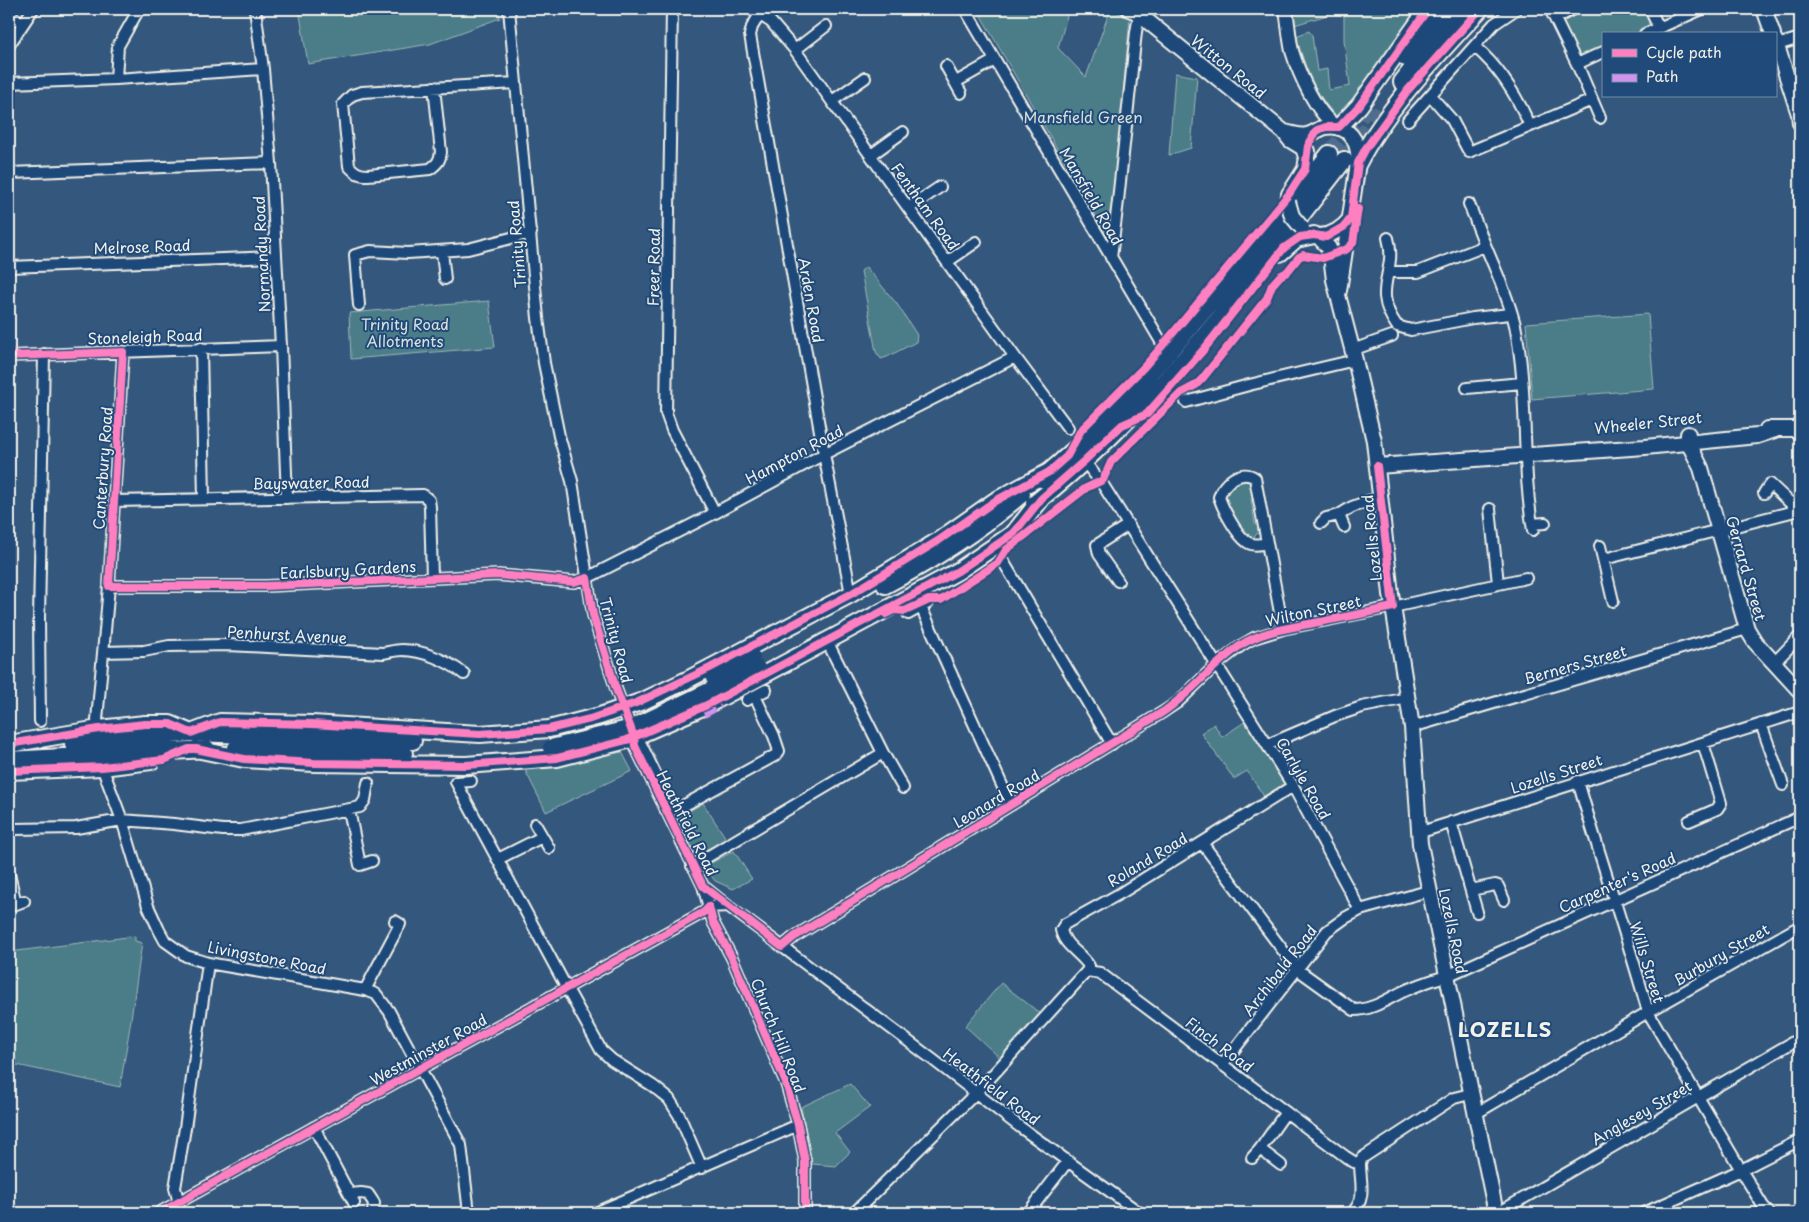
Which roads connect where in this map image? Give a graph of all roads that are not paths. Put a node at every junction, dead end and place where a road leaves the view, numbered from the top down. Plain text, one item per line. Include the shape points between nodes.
1 (33, 9) edge
2 (139, 9) edge
3 (255, 9) edge
4 (509, 9) edge
5 (672, 9) edge
6 (964, 9) edge
7 (1286, 9) edge
8 (1462, 9) edge
9 (1480, 9) edge
10 (1516, 9) edge
11 (1573, 9) edge
12 (1650, 9) edge
13 (1702, 9) edge
14 (1764, 9) edge
15 (1438, 10) edge
16 (756, 11) edge
17 (1134, 11) edge
18 (1553, 13) edge
19 (9, 15) edge
20 (24, 23) junction
21 (826, 26) dead end
22 (1659, 28) junction
23 (1650, 32) edge
24 (1772, 32) edge
25 (1800, 38) edge
26 (1776, 40) edge
27 (1776, 43) edge
28 (9, 45) edge
29 (1475, 47) junction
30 (795, 50) junction
31 (1602, 52) edge
32 (995, 60) junction
33 (1577, 64) junction
34 (946, 66) dead end
35 (263, 69) junction
36 (116, 78) junction
37 (866, 78) dead end
38 (956, 82) junction
39 (9, 83) edge
40 (516, 83) junction
41 (434, 87) junction
42 (961, 93) dead end
43 (1431, 96) junction
44 (1312, 97) junction
45 (1592, 100) junction
46 (832, 101) junction
47 (1600, 118) dead end
48 (1408, 120) dead end
49 (1800, 123) edge
50 (1530, 126) junction
51 (1338, 127) junction
52 (1318, 130) junction
53 (903, 132) dead end
54 (1284, 132) junction
55 (871, 154) junction
56 (1343, 159) junction
57 (1307, 160) junction
58 (271, 163) junction
59 (9, 174) edge
60 (940, 187) dead end
61 (1288, 198) junction
62 (1470, 204) dead end
63 (909, 208) junction
64 (1350, 218) junction
65 (531, 233) junction
66 (1311, 233) junction
67 (1388, 238) dead end
68 (976, 242) dead end
69 (1485, 246) junction
70 (442, 252) junction
71 (275, 256) junction
72 (1110, 258) junction
73 (947, 262) junction
74 (9, 267) edge
75 (1388, 272) junction
76 (445, 279) dead end
77 (1338, 298) junction
78 (358, 305) dead end
79 (1510, 314) junction
80 (1392, 336) dead end
81 (1163, 345) junction
82 (282, 346) junction
83 (201, 348) junction
84 (124, 352) junction
85 (44, 354) junction
86 (1354, 355) junction
87 (9, 356) edge
88 (1015, 357) junction
89 (1522, 383) junction
90 (1197, 386) dead end
91 (1467, 388) dead end
92 (1200, 398) junction
93 (1186, 402) dead end
94 (1122, 425) junction
95 (1068, 428) dead end
96 (1800, 429) edge
97 (1691, 439) junction
98 (824, 454) junction
99 (1526, 454) junction
100 (1067, 456) junction
101 (1084, 462) junction
102 (1378, 466) junction
103 (1049, 472) junction
104 (1764, 493) dead end
105 (287, 498) junction
106 (1041, 498) junction
107 (204, 499) junction
108 (1380, 499) junction
109 (114, 501) junction
110 (1490, 509) dead end
111 (1799, 511) edge
112 (715, 514) junction
113 (1339, 515) junction
114 (1321, 522) dead end
115 (1545, 523) dead end
116 (1128, 525) junction
117 (1344, 527) dead end
118 (1720, 531) junction
119 (1266, 543) junction
120 (1600, 546) dead end
121 (1604, 559) junction
122 (1003, 560) dead end
123 (432, 578) junction
124 (587, 578) junction
125 (1526, 578) dead end
126 (1118, 581) dead end
127 (1498, 583) junction
128 (109, 586) junction
129 (851, 594) junction
130 (1612, 601) dead end
131 (1393, 608) junction
132 (908, 614) dead end
133 (1283, 629) junction
134 (1747, 629) junction
135 (1800, 636) edge
136 (826, 641) junction
137 (103, 652) junction
138 (1774, 662) junction
139 (755, 663) junction
140 (1217, 664) junction
141 (464, 674) dead end
142 (766, 690) dead end
143 (1800, 691) edge
144 (1408, 698) junction
145 (624, 711) junction
146 (1800, 712) edge
147 (677, 718) junction
148 (40, 721) dead end
149 (1761, 724) junction
150 (1412, 727) junction
151 (99, 729) junction
152 (191, 733) junction
153 (633, 734) junction
154 (549, 739) junction
155 (1703, 743) junction
156 (9, 744) edge
157 (1112, 744) junction
158 (1267, 745) junction
159 (193, 749) junction
160 (9, 752) edge
161 (883, 752) junction
162 (9, 760) edge
163 (102, 767) junction
164 (9, 771) edge
165 (470, 781) dead end
166 (1578, 782) junction
167 (368, 783) dead end
168 (1293, 786) junction
169 (1783, 786) dead end
170 (903, 788) dead end
171 (1011, 804) junction
172 (349, 810) junction
173 (666, 811) junction
174 (1800, 817) edge
175 (122, 820) junction
176 (1689, 821) dead end
177 (1451, 822) junction
178 (536, 824) dead end
179 (9, 832) edge
180 (1418, 833) junction
181 (542, 837) junction
182 (1202, 843) junction
183 (549, 848) dead end
184 (498, 859) junction
185 (372, 861) dead end
186 (692, 866) junction
187 (9, 874) edge
188 (703, 886) junction
189 (1471, 890) junction
190 (1428, 891) junction
191 (1504, 900) dead end
192 (1613, 900) junction
193 (24, 901) dead end
194 (728, 906) junction
195 (709, 907) junction
196 (1360, 910) junction
197 (1477, 912) dead end
198 (395, 922) dead end
199 (1800, 926) edge
200 (782, 947) junction
201 (208, 963) junction
202 (1296, 969) junction
203 (1087, 971) junction
204 (1447, 976) junction
205 (567, 989) junction
206 (365, 990) junction
207 (1648, 1012) junction
208 (1800, 1038) edge
209 (1222, 1065) junction
210 (420, 1068) junction
211 (976, 1093) junction
212 (1470, 1094) junction
213 (1697, 1097) junction
214 (1286, 1112) junction
215 (1475, 1114) junction
216 (798, 1125) junction
217 (314, 1127) junction
218 (1800, 1140) edge
219 (1260, 1150) junction
220 (1252, 1158) dead end
221 (1068, 1160) junction
222 (1360, 1163) junction
223 (1282, 1165) dead end
224 (702, 1168) junction
225 (1741, 1170) junction
226 (179, 1203) junction
227 (1660, 1210) edge
228 (159, 1213) edge
229 (373, 1213) edge
230 (469, 1213) edge
231 (595, 1213) edge
232 (805, 1213) edge
233 (854, 1213) edge
234 (1028, 1213) edge
235 (1140, 1213) edge
236 (1352, 1213) edge
237 (1497, 1213) edge
238 (1644, 1213) edge
239 (1769, 1213) edge

1 - 20 street
2 - 36 street via 118,46
3 - 35 street, Normandy Road
4 - 40 street, Trinity Road
5 - 112 street, Freer Road via 666,413
6 - 32 street, Mansfield Road
7 - 44 street via 1292,51
8 - 15 highway via 1376,107
9 - 56 highway via 1408,90 1366,148
10 - 29 street via 1494,24
11 - 18 street
12 - 22 street
13 - 22 street
14 - 24 main road
15 - 51 highway
16 - 30 street, Fentham Road via 771,22
16 - 98 street, Arden Road via 750,35
17 - 54 main road, Witton Road
17 - 72 street via 1136,32
18 - 33 street
19 - 20 street
20 - 28 street
21 - 30 street
22 - 23 street
25 - 26 street
27 - 49 main road
29 - 43 street
29 - 50 street via 1499,70
30 - 46 street, Fentham Road
31 - 33 street
32 - 38 street
32 - 72 street, Mansfield Road
33 - 45 street
34 - 38 street
35 - 36 street
35 - 58 street, Normandy Road
36 - 39 street
37 - 46 street
38 - 42 street
40 - 41 street
40 - 65 street, Trinity Road
41 - 41 street via 362,92 346,99 343,104 349,166 354,172 368,175 430,169 437,164 441,152
43 - 48 street
43 - 50 street via 1449,116 1469,152
44 - 51 street via 1326,119
44 - 52 street
45 - 47 street
45 - 50 street
46 - 55 street, Fentham Road
51 - 52 main road
51 - 56 main road, Lozells Road via 1347,130 1358,150
52 - 54 main road via 1305,136
52 - 57 main road via 1308,146
53 - 55 street
54 - 57 main road, Witton Road via 1303,148
55 - 63 street, Fentham Road
56 - 64 main road, Lozells Road
56 - 94 highway via 1197,344
56 - 100 highway via 1246,262 1174,348
57 - 61 main road
58 - 59 street
58 - 71 street, Normandy Road
60 - 63 street
61 - 66 main road, Lozells Road, bridge via 1292,216
61 - 81 highway
62 - 69 street
63 - 73 street, Fentham Road
64 - 66 main road via 1339,230 1326,237
64 - 77 main road, Lozells Road
65 - 70 street
65 - 124 street, Trinity Road via 544,363 572,481
66 - 77 main road, Lozells Road via 1329,248
66 - 94 highway via 1284,248 1160,401 1147,414
67 - 75 street via 1391,248
68 - 73 street
69 - 75 street via 1418,272
69 - 79 street via 1506,293
70 - 76 street
70 - 78 street via 354,251
71 - 74 street, Melrose Road
71 - 82 street, Normandy Road
72 - 81 street, Mansfield Road
73 - 88 street, Fentham Road
75 - 79 street via 1384,287 1385,304 1397,326 1402,328 1418,330
77 - 86 main road, Lozells Road
79 - 89 street
80 - 86 street
81 - 100 highway via 1080,430
82 - 83 street, Stoneleigh Road
82 - 105 street, Normandy Road
83 - 84 street, Stoneleigh Road
83 - 107 street
84 - 85 street, Stoneleigh Road
84 - 109 street, Canterbury Road
85 - 87 street, Stoneleigh Road
85 - 148 street via 38,619
86 - 92 street via 1248,382
86 - 102 main road, Lozells Road
88 - 95 street, Fentham Road
88 - 98 street, Hampton Road
89 - 91 street
89 - 99 street
90 - 92 street
92 - 93 street
94 - 101 highway
96 - 97 main road, Wheeler Street via 1775,430 1757,436
97 - 99 main road, Wheeler Street
97 - 99 main road, Wheeler Street via 1662,436
97 - 118 main road, Gerrard Street
98 - 112 street, Hampton Road
98 - 129 street, Arden Road
99 - 102 main road, Wheeler Street
99 - 115 street via 1533,527
100 - 103 highway
101 - 106 highway
101 - 116 street, Carlyle Road via 1097,475
102 - 108 main road, Lozells Road
103 - 129 highway via 995,501 938,541
103 - 139 highway via 988,523 913,571
104 - 111 street via 1770,484
105 - 107 street, Bayswater Road
105 - 123 street, Bayswater Road via 423,495 429,500 430,507
106 - 136 highway via 1014,533 958,571
106 - 139 highway via 956,562 863,614
107 - 109 street, Bayswater Road
108 - 113 street via 1352,507
108 - 131 main road, Lozells Road
109 - 128 street, Canterbury Road
110 - 127 street
111 - 118 street
112 - 124 street, Hampton Road
113 - 114 street
113 - 117 street
116 - 126 street via 1097,545 1099,554
116 - 140 street, Carlyle Road
118 - 121 street
118 - 134 main road, Gerrard Street
119 - 119 street via 1255,478 1243,474 1224,486 1219,497 1248,542
119 - 133 street
120 - 121 street
121 - 130 street
122 - 157 street
123 - 124 street, Earlsbury Gardens via 498,575 574,582
123 - 128 street, Earlsbury Gardens via 267,586
124 - 145 street, Trinity Road via 593,615
125 - 127 street, Wilton Street
127 - 131 street, Wilton Street
128 - 137 street, Canterbury Road
129 - 145 highway
131 - 133 street, Wilton Street
131 - 144 main road, Lozells Road
132 - 171 street via 924,605
133 - 140 street, Wilton Street via 1254,638
134 - 138 main road, Gerrard Street
134 - 150 street, Berners Street
135 - 138 street
136 - 147 highway
136 - 161 street
137 - 141 street, Penhurst Avenue via 228,644 365,653 400,650 415,651 437,659
137 - 151 street, Canterbury Road
138 - 143 main road, Gerrard Street
139 - 154 highway, bridge via 632,728
140 - 157 street, Leonard Road via 1178,702
140 - 158 street, Carlyle Road
142 - 173 street via 751,698 778,746 776,755 681,807
144 - 150 main road, Lozells Road
144 - 158 street via 1362,707
145 - 147 highway via 641,709
145 - 153 street, Trinity Road
145 - 154 highway via 590,719
146 - 149 street, Lozells Street
147 - 153 highway
149 - 155 street, Lozells Street
149 - 169 street
150 - 180 main road, Lozells Road
151 - 152 highway via 170,724
151 - 156 highway
152 - 154 highway via 472,744
152 - 160 highway
153 - 154 highway via 593,740
153 - 159 highway via 557,758 466,765 244,759
153 - 173 street, Heathfield Road via 639,740 663,792
154 - 159 highway via 541,751 474,755 314,748
155 - 166 street, Lozells Street
155 - 176 street via 1721,802 1717,809
157 - 171 street, Leonard Road
158 - 168 street, Carlyle Road
159 - 162 highway
159 - 163 highway via 164,760
161 - 170 street
161 - 186 street
163 - 164 highway
163 - 175 street, Livingstone Road
165 - 184 street via 456,782
166 - 177 street, Lozells Street
166 - 192 street, Wills Street
167 - 172 street via 365,800 360,807
168 - 182 street, Roland Road
168 - 196 street, Carlyle Road
171 - 200 street, Leonard Road
172 - 175 street via 233,831
172 - 185 street via 360,865
173 - 186 street, Heathfield Road
174 - 192 street, Carpenter's Road
175 - 179 street via 76,828 14,829
175 - 201 street, Livingstone Road via 148,906 165,941 186,956
177 - 180 street, Lozells Street
177 - 189 street
178 - 181 street
180 - 190 main road, Lozells Road
181 - 183 street
181 - 184 street
182 - 202 street, Carpenter's Road
182 - 203 street, Roland Road via 1065,924 1061,930 1062,937 1086,961
184 - 205 street
186 - 188 street, Heathfield Road
187 - 193 street via 16,904
188 - 194 street, Heathfield Road
188 - 195 street
189 - 191 street via 1495,885
189 - 197 street
190 - 196 street, Archibald Road
190 - 204 main road, Lozells Road
192 - 204 street, Carpenter's Road
192 - 207 street, Wills Street
194 - 195 street
194 - 200 street, Heathfield Road
195 - 205 street, Westminster Road
195 - 216 street, Church Hill Road via 718,920 786,1083
196 - 202 street, Archibald Road via 1327,932
198 - 206 street via 400,924
199 - 207 street, Burbury Street
200 - 211 street, Heathfield Road
201 - 206 street, Livingstone Road
201 - 226 street via 175,1188
202 - 204 street, Carpenter's Road via 1354,1010 1374,1007 1408,989
202 - 209 street, Archibald Road
203 - 209 street, Finch Road via 1100,973
203 - 211 street
204 - 212 main road, Lozells Road
205 - 210 street, Westminster Road
205 - 224 street via 602,1050 668,1099 679,1115
206 - 210 street, Livingstone Road via 376,994 389,1011
207 - 213 street, Wills Street
207 - 215 street, Burbury Street
208 - 213 street, Anglesey Street
209 - 214 street, Finch Road
210 - 217 street, Westminster Road
210 - 230 street, Livingstone Road via 461,1145
211 - 221 street, Heathfield Road
211 - 233 street
212 - 215 main road, Lozells Road
212 - 222 street via 1454,1098 1418,1120 1362,1158
213 - 225 street, Wills Street
213 - 237 street, Anglesey Street
214 - 219 street
214 - 222 street, Finch Road via 1346,1157
215 - 237 main road, Lozells Road
216 - 224 street
216 - 232 street, Church Hill Road via 805,1161
217 - 226 street, Westminster Road
217 - 229 street via 352,1199 361,1193 368,1194 374,1203
218 - 225 street
219 - 220 street
219 - 223 street
221 - 234 street
221 - 235 street, Heathfield Road
222 - 236 street via 1362,1199
224 - 231 street
225 - 227 street
225 - 239 street, Wills Street
226 - 228 street, Westminster Road
227 - 238 street

